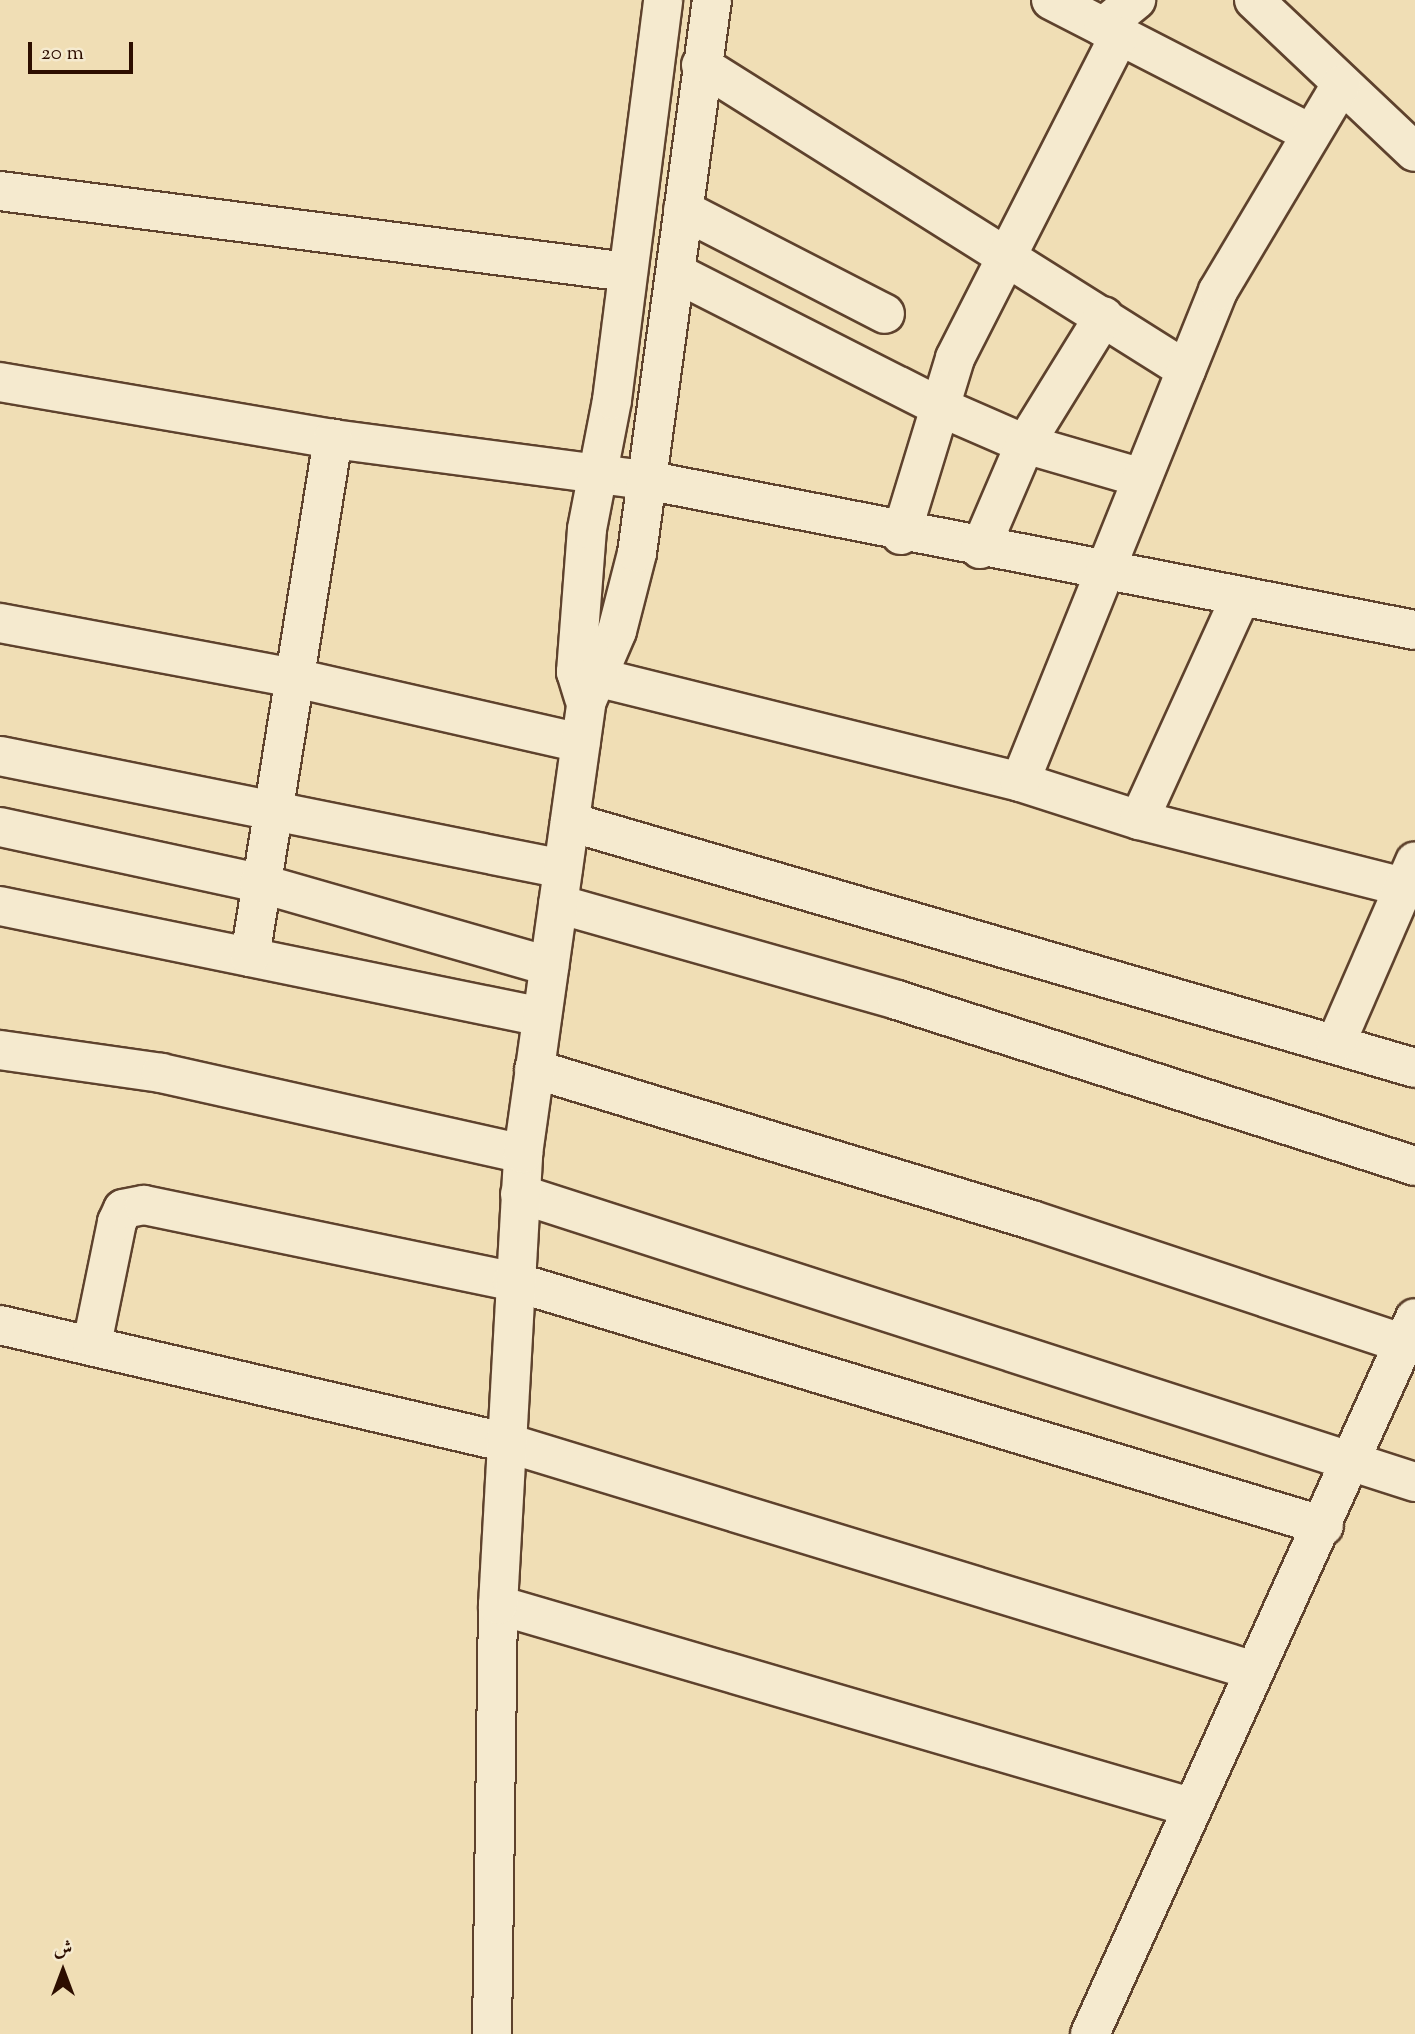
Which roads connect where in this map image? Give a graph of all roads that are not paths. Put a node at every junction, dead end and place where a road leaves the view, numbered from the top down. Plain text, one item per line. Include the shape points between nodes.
1 (663, 0) edge
2 (712, 0) edge
3 (1051, 0) edge
4 (1136, 0) edge
5 (1254, 0) edge
6 (1111, 32) junction
7 (701, 65) junction
8 (1341, 85) junction
9 (1308, 132) junction
10 (1415, 152) edge
11 (0, 191) edge
12 (683, 209) junction
13 (1005, 257) junction
14 (627, 272) junction
15 (676, 273) junction
16 (885, 314) dead end
17 (1104, 316) junction
18 (1186, 370) junction
19 (0, 382) edge
20 (940, 408) junction
21 (333, 439) junction
22 (1025, 444) junction
23 (598, 471) junction
24 (1142, 478) junction
25 (646, 480) junction
26 (901, 535) junction
27 (980, 549) junction
28 (1105, 571) junction
29 (1241, 596) junction
30 (0, 623) edge
31 (1415, 631) edge
32 (295, 678) junction
33 (588, 684) junction
34 (581, 743) junction
35 (0, 756) edge
36 (1020, 782) junction
37 (272, 812) junction
38 (1139, 820) junction
39 (570, 822) junction
40 (0, 827) edge
41 (1410, 879) edge
42 (259, 883) junction
43 (561, 886) junction
44 (0, 906) edge
45 (250, 957) junction
46 (550, 966) junction
47 (542, 1017) junction
48 (1336, 1043) junction
49 (0, 1050) edge
50 (1415, 1068) edge
51 (534, 1069) junction
52 (523, 1154) junction
53 (1415, 1166) edge
54 (520, 1194) junction
55 (512, 1282) junction
56 (0, 1325) edge
57 (1411, 1331) edge
58 (92, 1344) junction
59 (504, 1442) junction
60 (1352, 1462) junction
61 (1415, 1482) edge
62 (1324, 1526) junction
63 (498, 1605) junction
64 (1251, 1670) junction
65 (1190, 1807) junction
66 (492, 2034) edge
67 (1090, 2034) edge

1 - 14 street
2 - 7 street
3 - 6 street
4 - 6 street
5 - 8 street
6 - 9 street
6 - 13 street
7 - 12 street
7 - 13 street
8 - 9 street
8 - 10 street
9 - 18 street via 1218,291
11 - 14 street
12 - 15 street
12 - 16 street
13 - 17 street
13 - 20 street via 955,358
14 - 23 street
15 - 20 street
15 - 25 street
17 - 18 street
17 - 22 street
18 - 24 street
19 - 21 street
20 - 22 street
20 - 26 street
21 - 23 street
21 - 32 street
22 - 24 street
22 - 27 street
23 - 25 street
23 - 33 street
24 - 28 street
25 - 26 street
25 - 33 street via 637,553
26 - 27 street
27 - 28 street
28 - 29 street
28 - 36 street
29 - 31 street
29 - 38 street
30 - 32 street
32 - 34 street
32 - 37 street
33 - 34 street
33 - 36 street
34 - 39 street
35 - 37 street
36 - 38 street
37 - 42 street
37 - 43 street
38 - 41 street
39 - 43 street
39 - 48 street
40 - 42 street
41 - 48 street
42 - 45 street
42 - 46 street
43 - 46 street
43 - 53 street via 897,1000
44 - 45 street
45 - 47 street
46 - 47 street
47 - 51 street
48 - 50 street
49 - 52 street via 161,1073
51 - 52 street
51 - 57 street
52 - 54 street
54 - 55 street
54 - 60 street
55 - 58 street via 134,1204 117,1222
55 - 59 street
55 - 62 street
56 - 58 street
57 - 60 street
58 - 59 street
59 - 63 street
59 - 64 street
60 - 61 street
60 - 62 street
62 - 64 street
63 - 65 street
63 - 66 street
64 - 65 street
65 - 67 street

